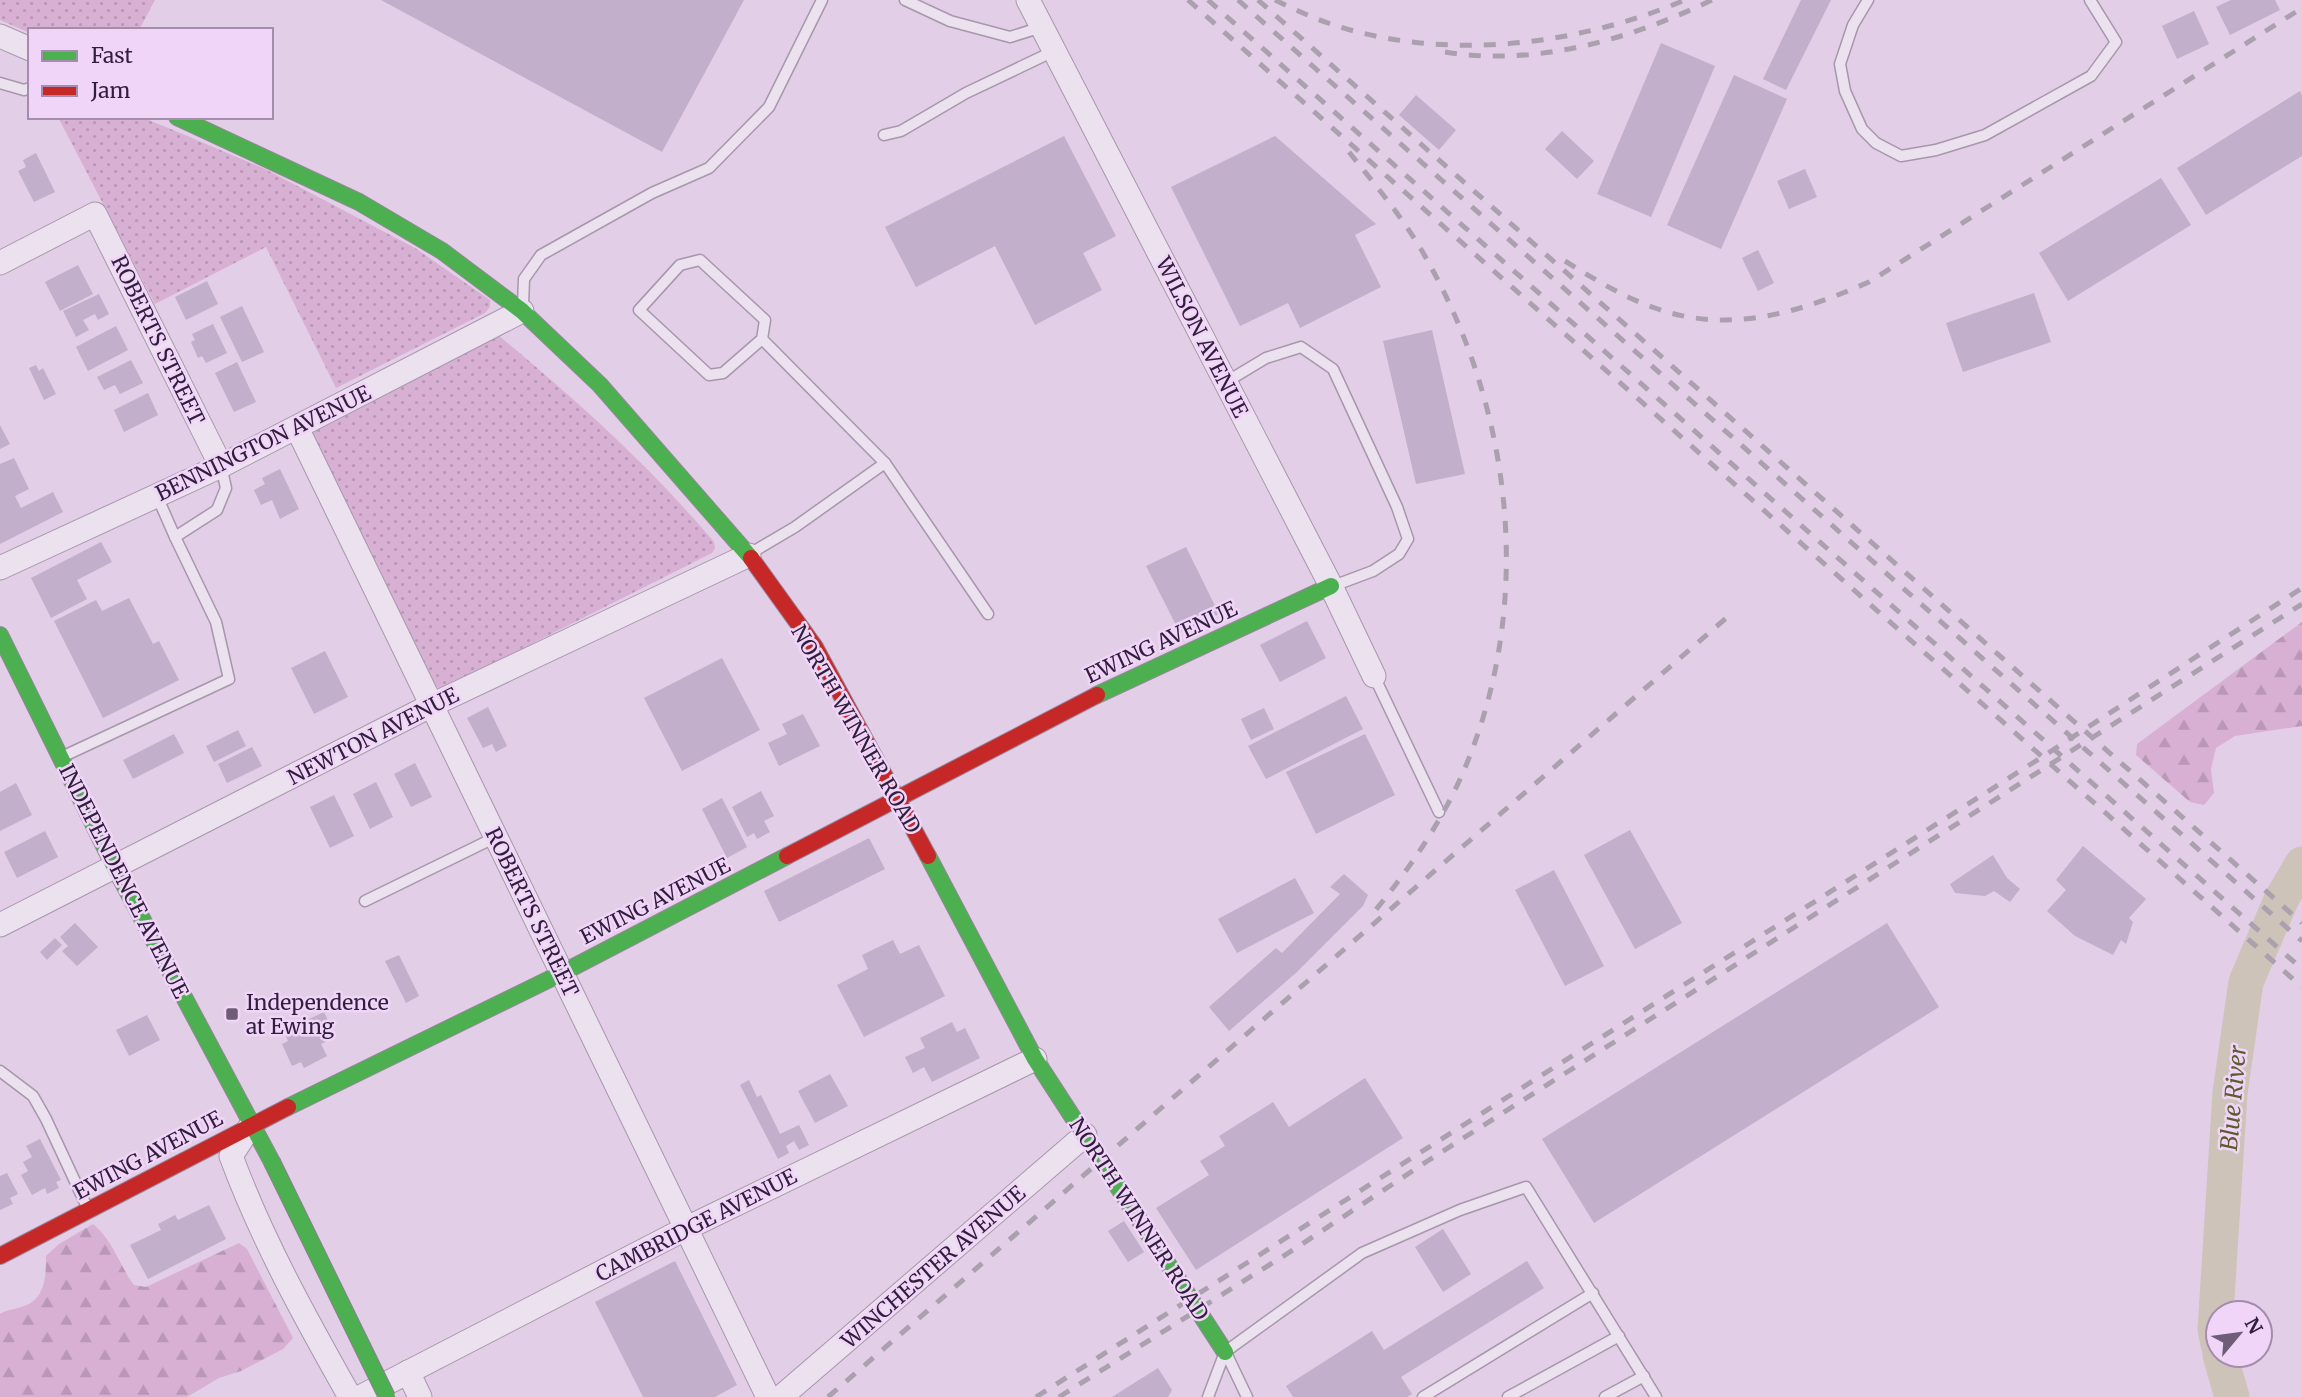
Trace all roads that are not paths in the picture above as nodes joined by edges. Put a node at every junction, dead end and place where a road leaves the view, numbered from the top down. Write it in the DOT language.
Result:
graph roads {
  1 [pos="822,0"];
  2 [pos="905,0"];
  3 [pos="1028,0"];
  4 [pos="1868,0"];
  5 [pos="2090,0"];
  6 [pos="1042,27"];
  7 [pos="0,36"];
  8 [pos="28,48"];
  9 [pos="1054,51"];
  10 [pos="0,83"];
  11 [pos="28,89"];
  12 [pos="181,119"];
  13 [pos="884,135"];
  14 [pos="2,256"];
  15 [pos="522,311"];
  16 [pos="762,339"];
  17 [pos="1226,382"];
  18 [pos="297,428"];
  19 [pos="885,463"];
  20 [pos="221,466"];
  21 [pos="157,496"];
  22 [pos="176,537"];
  23 [pos="749,555"];
  24 [pos="0,568"];
  25 [pos="1331,586"];
  26 [pos="988,614"];
  27 [pos="0,635"];
  28 [pos="1374,676"];
  29 [pos="432,705"];
  30 [pos="60,758"];
  31 [pos="898,799"];
  32 [pos="1439,812"];
  33 [pos="496,837"];
  34 [pos="114,866"];
  35 [pos="365,901"];
  36 [pos="0,925"];
  37 [pos="562,973"];
  38 [pos="1035,1059"];
  39 [pos="0,1071"];
  40 [pos="252,1125"];
  41 [pos="1085,1135"];
  42 [pos="89,1210"];
  43 [pos="685,1229"];
  44 [pos="0,1256"];
  45 [pos="1593,1293"];
  46 [pos="1619,1336"];
  47 [pos="1225,1352"];
  48 [pos="408,1372"];
  49 [pos="1644,1376"];
  50 [pos="350,1397"];
  51 [pos="360,1397"];
  52 [pos="387,1397"];
  53 [pos="420,1397"];
  54 [pos="768,1397"];
  55 [pos="782,1397"];
  56 [pos="1208,1397"];
  57 [pos="1247,1397"];
  58 [pos="1423,1397"];
  59 [pos="1508,1397"];
  60 [pos="1605,1397"];
  61 [pos="1656,1397"];
  1 -- 15 [label="lane"];
  2 -- 6 [label="lane"];
  3 -- 6 [label="street, WILSON AVENUE"];
  4 -- 5 [label="lane"];
  6 -- 9 [label="street, WILSON AVENUE"];
  7 -- 8 [label="street"];
  9 -- 13 [label="lane"];
  9 -- 17 [label="street, WILSON AVENUE"];
  10 -- 11 [label="lane"];
  12 -- 15 [label="street, NORTH WINNER ROAD"];
  14 -- 20 [label="street, ROBERTS STREET"];
  15 -- 18 [label="street, BENNINGTON AVENUE"];
  15 -- 23 [label="street, NORTH WINNER ROAD"];
  16 -- 16 [label="lane"];
  16 -- 19 [label="lane"];
  17 -- 25 [label="street, WILSON AVENUE"];
  17 -- 25 [label="lane"];
  18 -- 20 [label="street, BENNINGTON AVENUE"];
  18 -- 29 [label="street, ROBERTS STREET"];
  19 -- 23 [label="lane"];
  19 -- 26 [label="lane"];
  20 -- 21 [label="street, BENNINGTON AVENUE"];
  20 -- 22 [label="lane"];
  21 -- 22 [label="lane"];
  21 -- 24 [label="street, BENNINGTON AVENUE"];
  22 -- 30 [label="lane"];
  23 -- 29 [label="street, NEWTON AVENUE"];
  23 -- 31 [label="street, NORTH WINNER ROAD"];
  25 -- 28 [label="street, WILSON AVENUE"];
  25 -- 31 [label="street, EWING AVENUE"];
  27 -- 30 [label="street, INDEPENDENCE AVENUE"];
  28 -- 32 [label="lane"];
  29 -- 33 [label="street, ROBERTS STREET"];
  29 -- 34 [label="street, NEWTON AVENUE"];
  30 -- 34 [label="street, INDEPENDENCE AVENUE"];
  31 -- 37 [label="street, EWING AVENUE"];
  31 -- 38 [label="street, NORTH WINNER ROAD"];
  33 -- 35 [label="lane"];
  33 -- 37 [label="street, ROBERTS STREET"];
  34 -- 36 [label="street, NEWTON AVENUE"];
  34 -- 40 [label="street, INDEPENDENCE AVENUE"];
  37 -- 40 [label="street, EWING AVENUE"];
  37 -- 43 [label="street, ROBERTS STREET"];
  38 -- 41 [label="street, NORTH WINNER ROAD"];
  38 -- 43 [label="street, CAMBRIDGE AVENUE"];
  39 -- 42 [label="lane"];
  40 -- 42 [label="street, EWING AVENUE"];
  40 -- 50 [label="street"];
  40 -- 52 [label="street, INDEPENDENCE AVENUE, bridge"];
  41 -- 47 [label="street, NORTH WINNER ROAD"];
  41 -- 55 [label="street, WINCHESTER AVENUE"];
  42 -- 44 [label="street, EWING AVENUE"];
  43 -- 48 [label="street, CAMBRIDGE AVENUE"];
  43 -- 54 [label="street, ROBERTS STREET"];
  45 -- 46 [label="lane"];
  45 -- 47 [label="lane"];
  45 -- 58 [label="lane"];
  46 -- 49 [label="lane"];
  46 -- 59 [label="lane"];
  47 -- 56 [label="lane"];
  47 -- 57 [label="lane"];
  48 -- 51 [label="street, CAMBRIDGE AVENUE"];
  48 -- 53 [label="street"];
  49 -- 60 [label="lane"];
  49 -- 61 [label="lane"];
}
